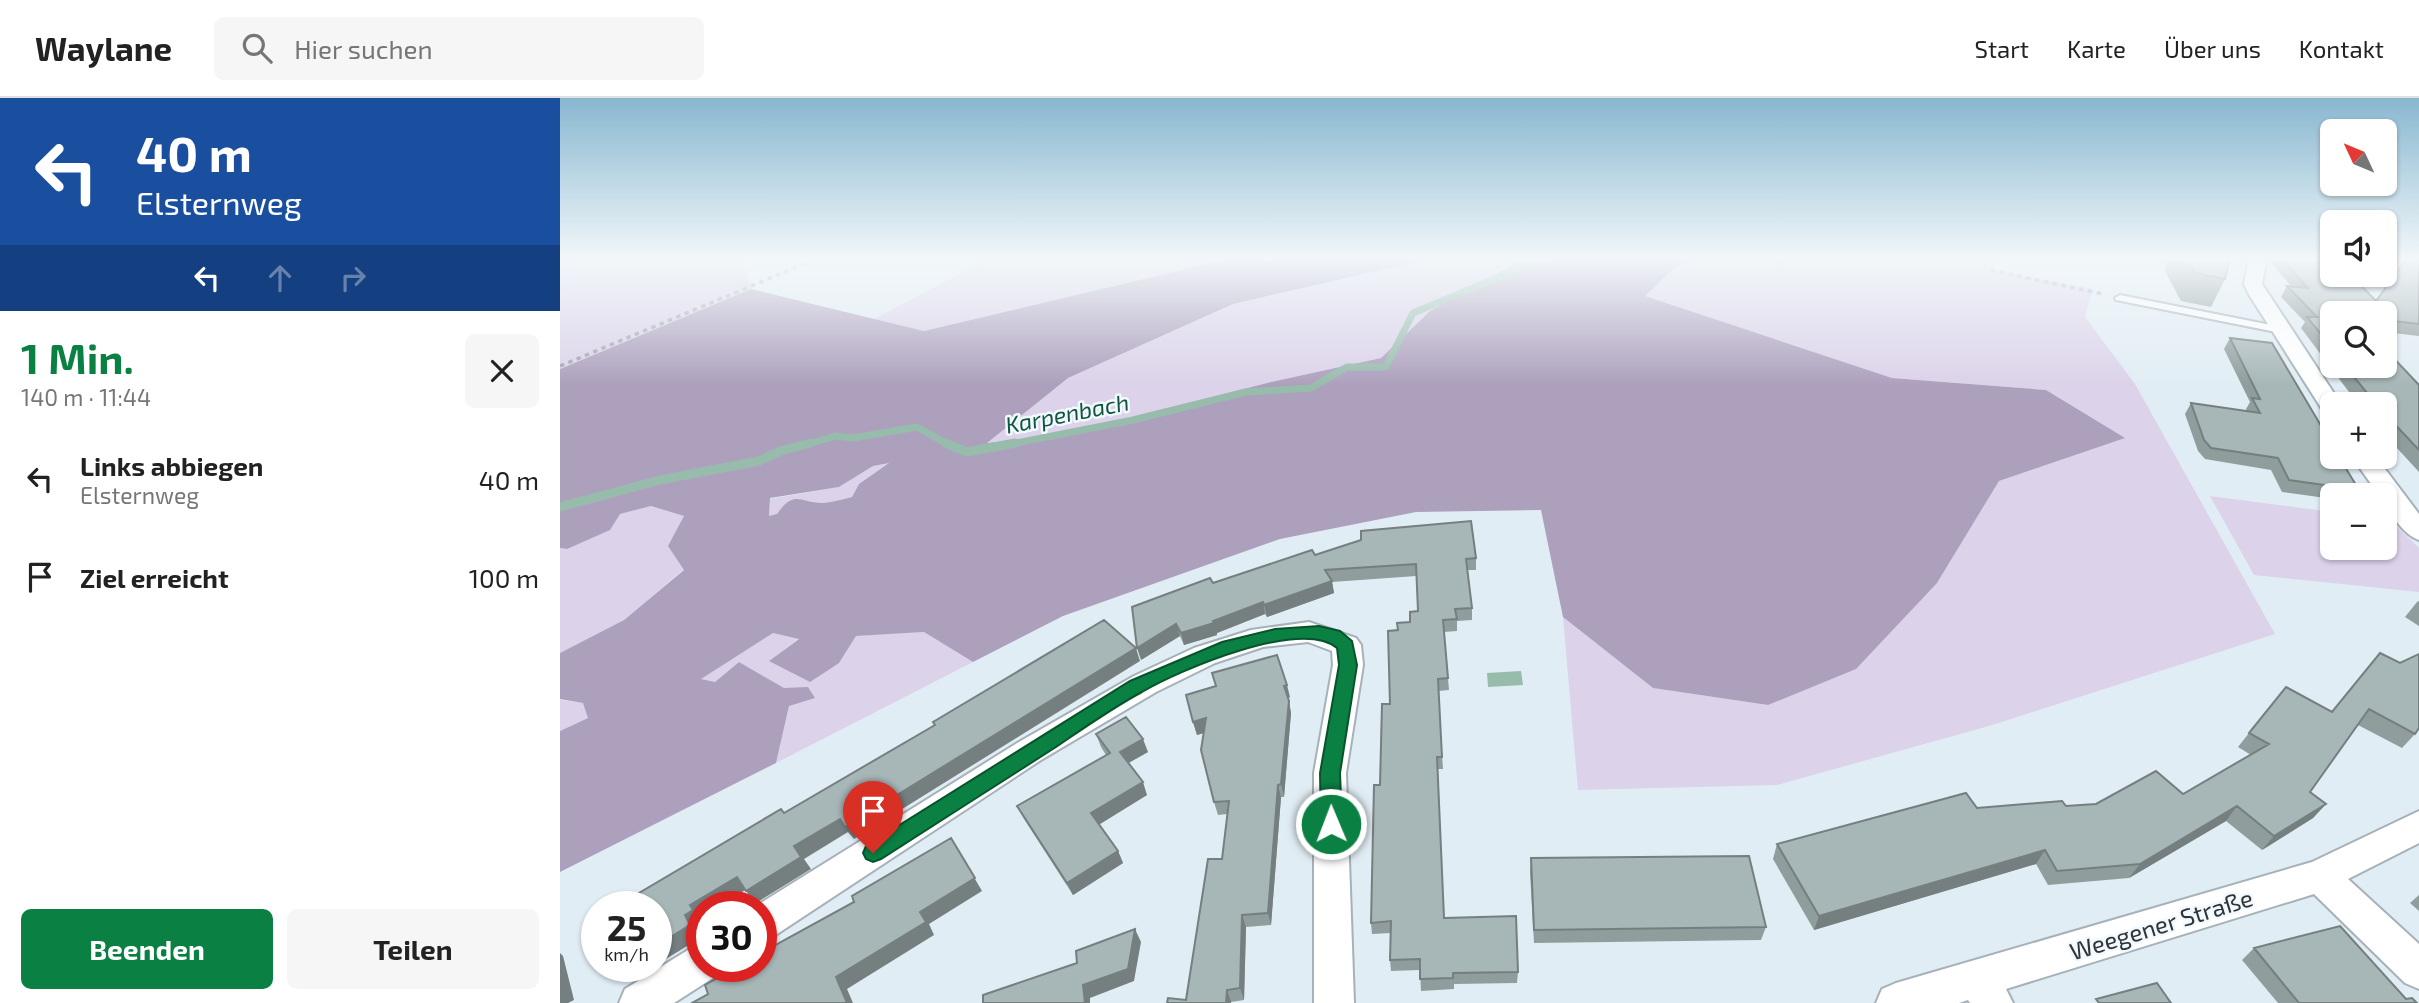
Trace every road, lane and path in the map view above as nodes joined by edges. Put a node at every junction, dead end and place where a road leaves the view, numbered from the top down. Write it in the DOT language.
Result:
graph roads {
  1 [pos="717,300"];
  2 [pos="2130,300"];
  3 [pos="2263,300"];
  4 [pos="2281,330"];
  5 [pos="560,366"];
  6 [pos="2322,392"];
  7 [pos="2373,469"];
  8 [pos="2419,532"];
  9 [pos="2419,826"];
  10 [pos="2320,876"];
  11 [pos="777,915"];
  12 [pos="2419,970"];
  13 [pos="686,973"];
  14 [pos="1985,991"];
  15 [pos="639,1003"];
  16 [pos="1335,1003"];
  17 [pos="1896,1003"];
  1 -- 5 [label="path"];
  2 -- 4 [label="lane"];
  3 -- 4 [label="street"];
  4 -- 6 [label="street"];
  7 -- 8 [label="street"];
  9 -- 10 [label="street, Weegener Straße"];
  10 -- 12 [label="street"];
  10 -- 14 [label="street, Weegener Straße"];
  11 -- 16 [label="street"];
  13 -- 15 [label="street"];
  14 -- 17 [label="street, Weegener Straße"];
}
